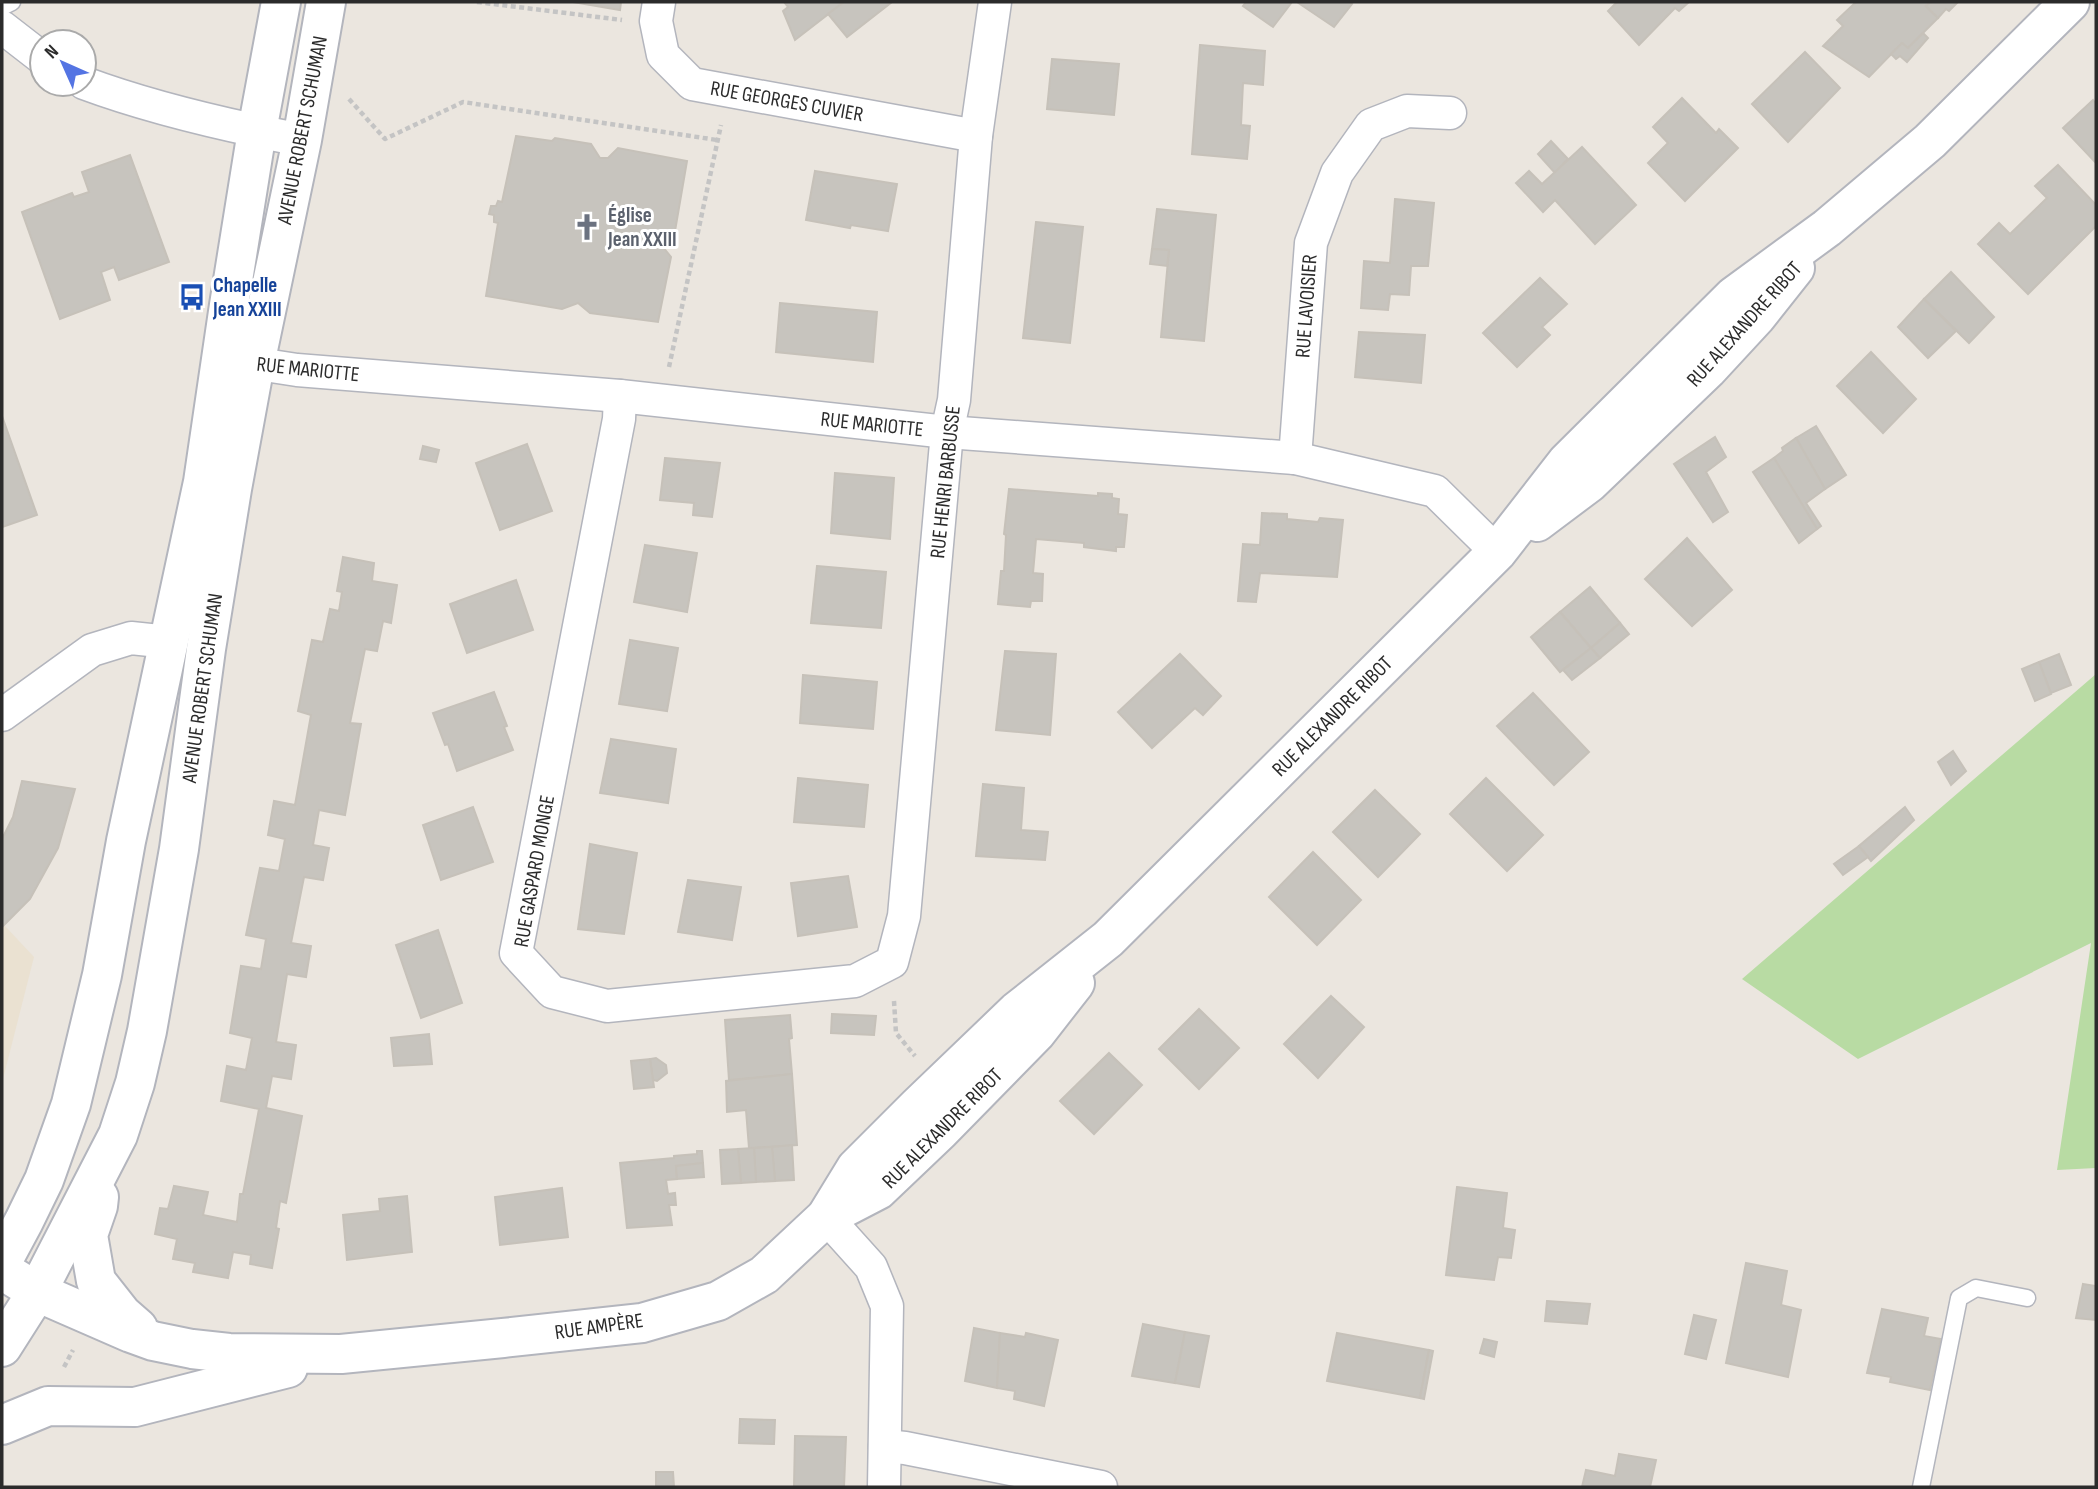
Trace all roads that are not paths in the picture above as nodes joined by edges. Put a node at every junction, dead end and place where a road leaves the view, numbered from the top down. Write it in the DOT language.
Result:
graph roads {
  1 [pos="12,2"];
  2 [pos="281,2"];
  3 [pos="326,2"];
  4 [pos="995,2"];
  5 [pos="2070,2"];
  6 [pos="2,8"];
  7 [pos="657,11"];
  8 [pos="2,27"];
  9 [pos="28,47"];
  10 [pos="98,88"];
  11 [pos="1451,113"];
  12 [pos="257,131"];
  13 [pos="976,136"];
  14 [pos="302,140"];
  15 [pos="238,361"];
  16 [pos="620,396"];
  17 [pos="947,432"];
  18 [pos="1295,458"];
  19 [pos="1497,552"];
  20 [pos="169,642"];
  21 [pos="2,715"];
  22 [pos="892,962"];
  23 [pos="102,1166"];
  24 [pos="826,1217"];
  25 [pos="2,1262"];
  26 [pos="2,1270"];
  27 [pos="37,1292"];
  28 [pos="2027,1297"];
  29 [pos="153,1341"];
  30 [pos="2,1347"];
  31 [pos="341,1354"];
  32 [pos="13,1412"];
  33 [pos="885,1447"];
  34 [pos="884,1487"];
  35 [pos="1101,1487"];
  36 [pos="1921,1487"];
  1 -- 6 [label="lane"];
  2 -- 12 [label="main road, AVENUE ROBERT SCHUMAN"];
  3 -- 14 [label="main road, AVENUE ROBERT SCHUMAN"];
  4 -- 13 [label="street, RUE HENRI BARBUSSE"];
  5 -- 19 [label="main road, RUE ALEXANDRE RIBOT"];
  7 -- 13 [label="street, RUE GEORGES CUVIER"];
  8 -- 9 [label="street"];
  10 -- 12 [label="street"];
  11 -- 18 [label="street, RUE LAVOISIER"];
  12 -- 14 [label="street"];
  12 -- 15 [label="main road, AVENUE ROBERT SCHUMAN"];
  13 -- 17 [label="street, RUE HENRI BARBUSSE"];
  14 -- 15 [label="main road, AVENUE ROBERT SCHUMAN"];
  15 -- 16 [label="street, RUE MARIOTTE"];
  15 -- 20 [label="main road, AVENUE ROBERT SCHUMAN"];
  15 -- 23 [label="main road, AVENUE ROBERT SCHUMAN"];
  16 -- 17 [label="street, RUE MARIOTTE"];
  16 -- 22 [label="street, RUE GASPARD MONGE"];
  17 -- 18 [label="street, RUE MARIOTTE"];
  17 -- 22 [label="street, RUE HENRI BARBUSSE"];
  18 -- 19 [label="street, RUE MARIOTTE"];
  19 -- 24 [label="main road, RUE ALEXANDRE RIBOT"];
  20 -- 21 [label="street"];
  20 -- 25 [label="main road, AVENUE ROBERT SCHUMAN"];
  23 -- 27 [label="main road, AVENUE ROBERT SCHUMAN"];
  23 -- 29 [label="main road, RUE AMPÈRE"];
  24 -- 31 [label="main road, RUE AMPÈRE"];
  24 -- 33 [label="street"];
  26 -- 27 [label="main road, RUE AMPÈRE"];
  27 -- 29 [label="main road, RUE AMPÈRE"];
  27 -- 30 [label="main road, AVENUE ROBERT SCHUMAN"];
  28 -- 36 [label="lane"];
  29 -- 31 [label="main road, RUE AMPÈRE"];
  31 -- 32 [label="main road, RUE AMPÈRE"];
  33 -- 34 [label="street"];
  33 -- 35 [label="street"];
}
